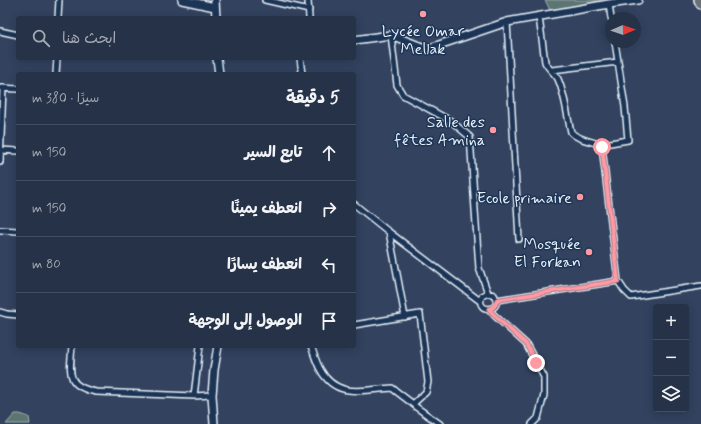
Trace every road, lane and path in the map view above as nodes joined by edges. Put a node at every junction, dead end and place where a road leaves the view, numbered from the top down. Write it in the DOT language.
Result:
graph roads {
  1 [pos="59,0"];
  2 [pos="182,0"];
  3 [pos="265,0"];
  4 [pos="308,0"];
  5 [pos="638,0"];
  6 [pos="699,0"];
  7 [pos="215,3"];
  8 [pos="609,4"];
  9 [pos="701,4"];
  10 [pos="309,10"];
  11 [pos="610,12"];
  12 [pos="58,16"];
  13 [pos="216,16"];
  14 [pos="309,16"];
  15 [pos="539,17"];
  16 [pos="507,22"];
  17 [pos="0,31"];
  18 [pos="16,35"];
  19 [pos="391,35"];
  20 [pos="356,40"];
  21 [pos="616,48"];
  22 [pos="57,60"];
  23 [pos="220,60"];
  24 [pos="300,60"];
  25 [pos="618,62"];
  26 [pos="552,70"];
  27 [pos="56,72"];
  28 [pos="219,72"];
  29 [pos="302,72"];
  30 [pos="2,88"];
  31 [pos="16,89"];
  32 [pos="602,145"];
  33 [pos="0,150"];
  34 [pos="16,151"];
  35 [pos="0,162"];
  36 [pos="356,206"];
  37 [pos="0,230"];
  38 [pos="16,231"];
  39 [pos="389,232"];
  40 [pos="520,239"];
  41 [pos="618,281"];
  42 [pos="701,286"];
  43 [pos="488,293"];
  44 [pos="497,300"];
  45 [pos="480,301"];
  46 [pos="489,309"];
  47 [pos="0,312"];
  48 [pos="16,315"];
  49 [pos="405,317"];
  50 [pos="356,325"];
  51 [pos="72,348"];
  52 [pos="200,348"];
  53 [pos="218,348"];
  54 [pos="312,348"];
  55 [pos="212,395"];
  56 [pos="194,396"];
  57 [pos="413,404"];
  58 [pos="214,424"];
  59 [pos="440,424"];
  60 [pos="532,424"];
  1 -- 12 [label="street"];
  2 -- 7 [label="street"];
  3 -- 10 [label="street"];
  4 -- 10 [label="street"];
  5 -- 8 [label="street"];
  6 -- 9 [label="highway"];
  7 -- 13 [label="street"];
  8 -- 11 [label="street"];
  8 -- 15 [label="street"];
  10 -- 14 [label="street"];
  15 -- 16 [label="street"];
  15 -- 26 [label="street"];
  16 -- 19 [label="street"];
  16 -- 40 [label="street"];
  17 -- 18 [label="street"];
  19 -- 20 [label="street"];
  19 -- 43 [label="street"];
  21 -- 25 [label="street"];
  22 -- 27 [label="street"];
  23 -- 28 [label="street"];
  24 -- 29 [label="street"];
  25 -- 26 [label="street"];
  25 -- 32 [label="street"];
  26 -- 32 [label="street"];
  30 -- 31 [label="street"];
  30 -- 33 [label="street"];
  32 -- 41 [label="street"];
  33 -- 34 [label="street"];
  33 -- 35 [label="street"];
  36 -- 39 [label="street"];
  37 -- 38 [label="street"];
  39 -- 45 [label="street"];
  39 -- 49 [label="street"];
  41 -- 42 [label="street"];
  41 -- 44 [label="street"];
  43 -- 44 [label="street"];
  43 -- 45 [label="street"];
  44 -- 46 [label="street"];
  45 -- 46 [label="street"];
  46 -- 60 [label="street"];
  47 -- 48 [label="street"];
  49 -- 50 [label="street"];
  49 -- 57 [label="street"];
  51 -- 56 [label="street"];
  52 -- 56 [label="street"];
  53 -- 55 [label="street"];
  54 -- 57 [label="street"];
  55 -- 56 [label="street"];
  55 -- 58 [label="street"];
  57 -- 59 [label="street"];
}
